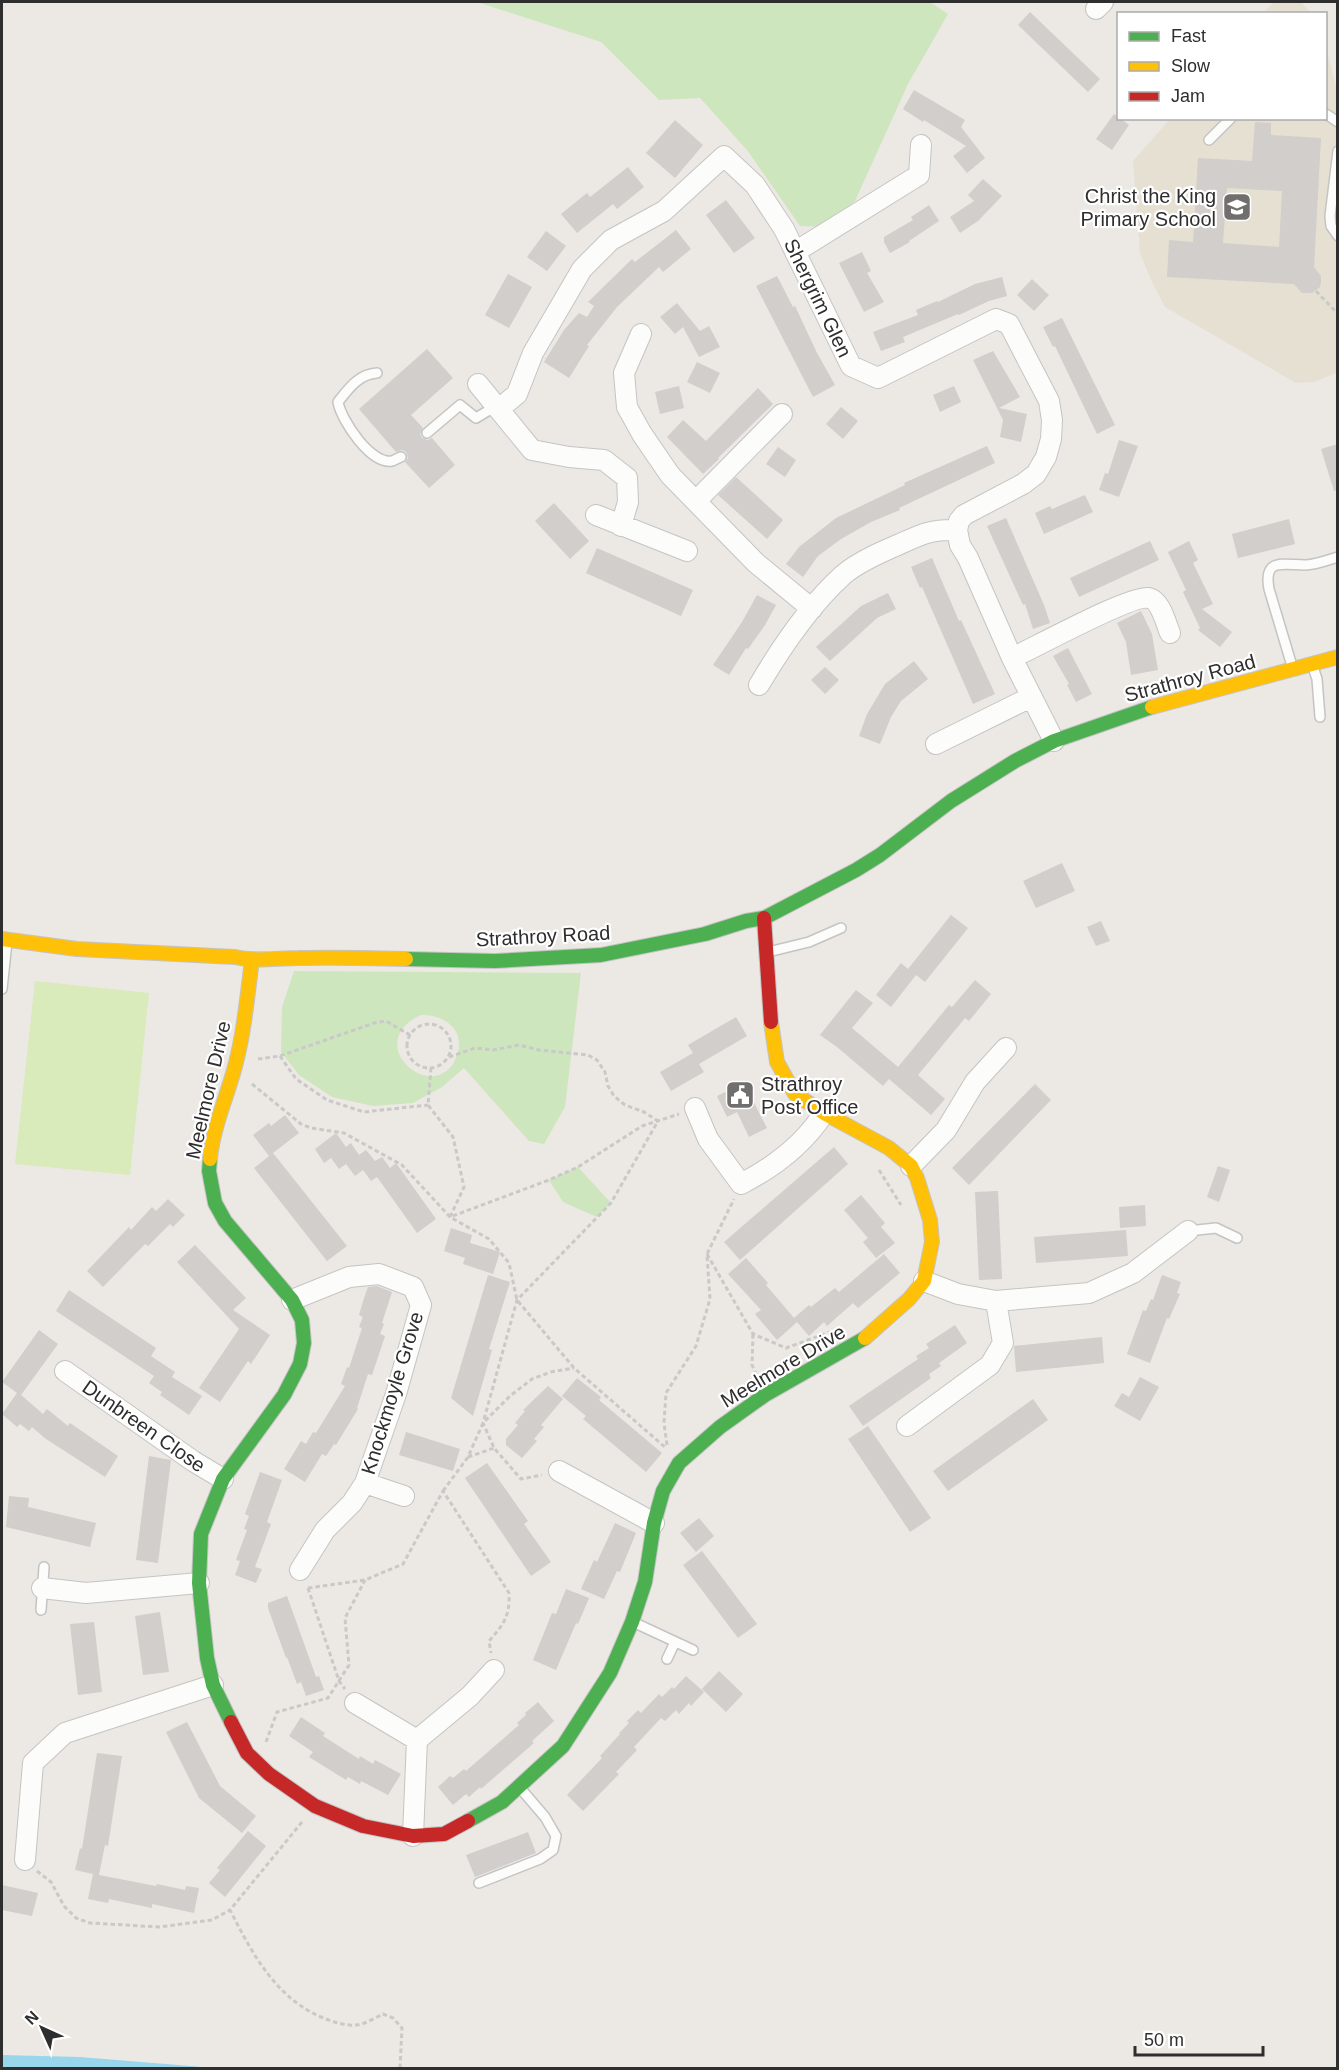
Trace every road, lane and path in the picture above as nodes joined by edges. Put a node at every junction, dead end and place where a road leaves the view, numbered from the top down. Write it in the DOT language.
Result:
graph roads {
  1 [pos="1229,120"];
  2 [pos="1209,140"];
  3 [pos="921,145"];
  4 [pos="1338,151"];
  5 [pos="1338,236"];
  6 [pos="795,252"];
  7 [pos="1316,291"];
  8 [pos="1338,314"];
  9 [pos="641,334"];
  10 [pos="377,373"];
  11 [pos="478,384"];
  12 [pos="499,409"];
  13 [pos="782,414"];
  14 [pos="427,433"];
  15 [pos="401,457"];
  16 [pos="696,501"];
  17 [pos="596,515"];
  18 [pos="621,526"];
  19 [pos="957,530"];
  20 [pos="687,551"];
  21 [pos="1338,557"];
  22 [pos="812,609"];
  23 [pos="1170,633"];
  24 [pos="1338,657"];
  25 [pos="1012,658"];
  26 [pos="1312,664"];
  27 [pos="1293,670"];
  28 [pos="759,685"];
  29 [pos="1031,697"];
  30 [pos="1320,717"];
  31 [pos="1054,741"];
  32 [pos="936,744"];
  33 [pos="764,918"];
  34 [pos="841,928"];
  35 [pos="4,940"];
  36 [pos="766,952"];
  37 [pos="252,961"];
  38 [pos="2,989"];
  39 [pos="410,1035"];
  40 [pos="1006,1048"];
  41 [pos="280,1056"];
  42 [pos="448,1057"];
  43 [pos="234,1067"];
  44 [pos="431,1068"];
  45 [pos="428,1105"];
  46 [pos="695,1108"];
  47 [pos="824,1113"];
  48 [pos="658,1121"];
  49 [pos="889,1148"];
  50 [pos="911,1166"];
  51 [pos="741,1184"];
  52 [pos="902,1206"];
  53 [pos="450,1217"];
  54 [pos="1188,1231"];
  55 [pos="1237,1238"];
  56 [pos="707,1254"];
  57 [pos="924,1281"];
  58 [pos="292,1300"];
  59 [pos="517,1300"];
  60 [pos="996,1301"];
  61 [pos="839,1329"];
  62 [pos="753,1334"];
  63 [pos="574,1368"];
  64 [pos="65,1371"];
  65 [pos="765,1395"];
  66 [pos="483,1423"];
  67 [pos="907,1426"];
  68 [pos="494,1448"];
  69 [pos="468,1457"];
  70 [pos="558,1472"];
  71 [pos="223,1479"];
  72 [pos="365,1483"];
  73 [pos="443,1491"];
  74 [pos="404,1496"];
  75 [pos="654,1523"];
  76 [pos="44,1568"];
  77 [pos="304,1579"];
  78 [pos="365,1580"];
  79 [pos="199,1583"];
  80 [pos="42,1588"];
  81 [pos="41,1610"];
  82 [pos="632,1622"];
  83 [pos="675,1642"];
  84 [pos="693,1650"];
  85 [pos="667,1659"];
  86 [pos="494,1670"];
  87 [pos="339,1681"];
  88 [pos="213,1685"];
  89 [pos="355,1702"];
  90 [pos="417,1740"];
  91 [pos="269,1774"];
  92 [pos="519,1787"];
  93 [pos="315,1806"];
  94 [pos="414,1836"];
  95 [pos="25,1860"];
  96 [pos="479,1883"];
  97 [pos="230,1911"];
  98 [pos="400,2068"];
  1 -- 2 [label="lane"];
  3 -- 6 [label="street"];
  4 -- 5 [label="lane"];
  6 -- 12 [label="street, Shergrim Glen"];
  6 -- 19 [label="street, Shergrim Glen"];
  7 -- 8 [label="path"];
  9 -- 16 [label="street"];
  10 -- 15 [label="lane"];
  11 -- 12 [label="street"];
  12 -- 14 [label="lane"];
  12 -- 18 [label="street"];
  13 -- 16 [label="street"];
  16 -- 22 [label="street"];
  17 -- 18 [label="street"];
  18 -- 20 [label="street"];
  19 -- 22 [label="street"];
  19 -- 25 [label="street"];
  21 -- 27 [label="lane"];
  22 -- 28 [label="street"];
  23 -- 25 [label="street"];
  24 -- 26 [label="street, Strathroy Road"];
  25 -- 29 [label="street"];
  26 -- 27 [label="street, Strathroy Road"];
  26 -- 30 [label="lane"];
  27 -- 31 [label="street, Strathroy Road"];
  29 -- 31 [label="street"];
  29 -- 32 [label="street"];
  31 -- 33 [label="street, Strathroy Road"];
  33 -- 36 [label="street"];
  33 -- 37 [label="street, Strathroy Road"];
  34 -- 36 [label="lane"];
  35 -- 37 [label="street, Strathroy Road"];
  35 -- 38 [label="lane"];
  36 -- 47 [label="street"];
  37 -- 43 [label="street, Meelmore Drive"];
  39 -- 41 [label="path"];
  39 -- 42 [label="path"];
  39 -- 44 [label="path"];
  40 -- 50 [label="street"];
  41 -- 43 [label="path"];
  41 -- 45 [label="path"];
  42 -- 44 [label="path"];
  42 -- 48 [label="path"];
  43 -- 53 [label="path"];
  43 -- 58 [label="street, Meelmore Drive"];
  44 -- 45 [label="path"];
  45 -- 53 [label="path"];
  46 -- 48 [label="path"];
  46 -- 51 [label="street"];
  47 -- 49 [label="street"];
  47 -- 51 [label="street"];
  48 -- 53 [label="path"];
  48 -- 59 [label="path"];
  49 -- 50 [label="street"];
  49 -- 52 [label="path"];
  50 -- 57 [label="street"];
  51 -- 56 [label="path"];
  53 -- 59 [label="path"];
  54 -- 55 [label="lane"];
  54 -- 60 [label="street"];
  56 -- 62 [label="path"];
  56 -- 63 [label="path"];
  57 -- 60 [label="street"];
  57 -- 65 [label="street, Meelmore Drive"];
  58 -- 71 [label="street, Meelmore Drive"];
  58 -- 72 [label="street, Knockmoyle Grove"];
  59 -- 63 [label="path"];
  59 -- 66 [label="path"];
  60 -- 67 [label="street"];
  61 -- 62 [label="path"];
  62 -- 65 [label="path"];
  63 -- 66 [label="path"];
  64 -- 71 [label="street, Dunbreen Close"];
  65 -- 75 [label="street, Meelmore Drive"];
  66 -- 68 [label="path"];
  66 -- 69 [label="path"];
  68 -- 69 [label="path"];
  68 -- 70 [label="path"];
  69 -- 73 [label="path"];
  70 -- 75 [label="street"];
  71 -- 79 [label="street, Meelmore Drive"];
  72 -- 74 [label="street, Knockmoyle Grove"];
  72 -- 77 [label="street, Knockmoyle Grove"];
  73 -- 78 [label="path"];
  73 -- 86 [label="path"];
  75 -- 82 [label="street, Meelmore Drive"];
  76 -- 80 [label="lane"];
  77 -- 78 [label="path"];
  77 -- 87 [label="path"];
  78 -- 87 [label="path"];
  79 -- 80 [label="street"];
  79 -- 88 [label="street, Meelmore Drive"];
  80 -- 81 [label="lane"];
  82 -- 83 [label="lane"];
  82 -- 92 [label="street, Meelmore Drive"];
  83 -- 84 [label="lane"];
  83 -- 85 [label="lane"];
  86 -- 90 [label="street"];
  87 -- 89 [label="path"];
  87 -- 91 [label="path"];
  88 -- 91 [label="street, Meelmore Drive"];
  88 -- 95 [label="street"];
  89 -- 90 [label="street"];
  90 -- 94 [label="street"];
  91 -- 93 [label="street, Meelmore Drive"];
  92 -- 94 [label="street, Meelmore Drive"];
  92 -- 96 [label="lane"];
  93 -- 94 [label="street, Meelmore Drive"];
  93 -- 97 [label="path"];
  95 -- 97 [label="path"];
  97 -- 98 [label="path"];
}
